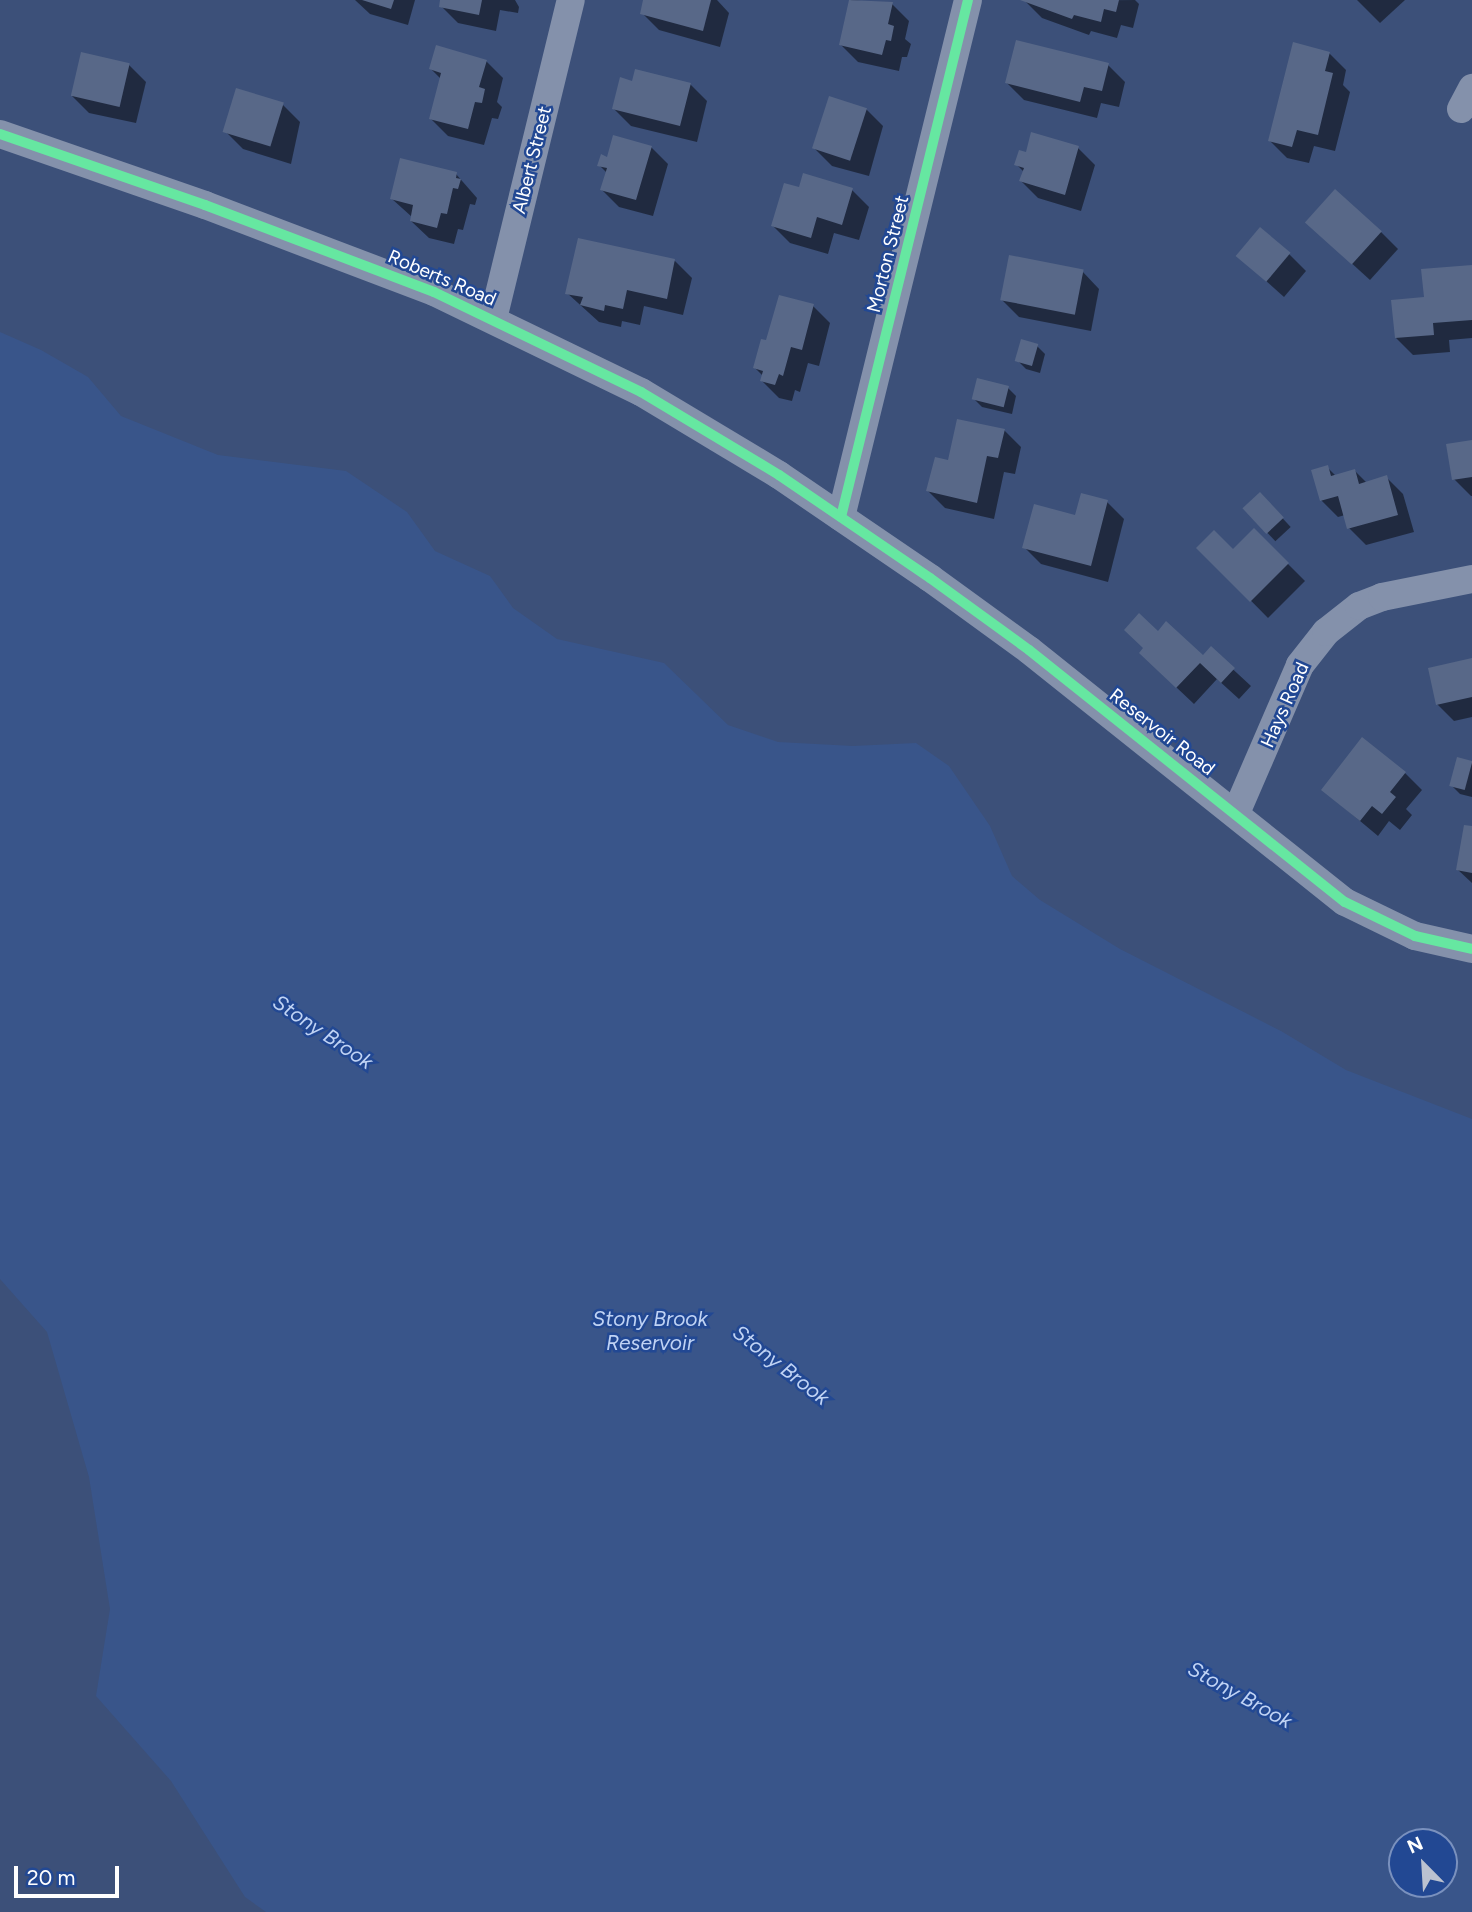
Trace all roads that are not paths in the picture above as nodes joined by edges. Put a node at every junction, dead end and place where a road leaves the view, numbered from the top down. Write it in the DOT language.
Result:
graph roads {
  1 [pos="571,0"];
  2 [pos="968,0"];
  3 [pos="0,134"];
  4 [pos="493,319"];
  5 [pos="841,517"];
  6 [pos="1472,579"];
  7 [pos="1236,813"];
  8 [pos="1472,950"];
  1 -- 4 [label="street, Albert Street"];
  2 -- 5 [label="street, Morton Street"];
  3 -- 4 [label="street, Roberts Road"];
  4 -- 5 [label="street, Roberts Road"];
  5 -- 7 [label="street, Reservoir Road"];
  6 -- 7 [label="street, Hays Road"];
  7 -- 8 [label="street, Reservoir Road"];
}
